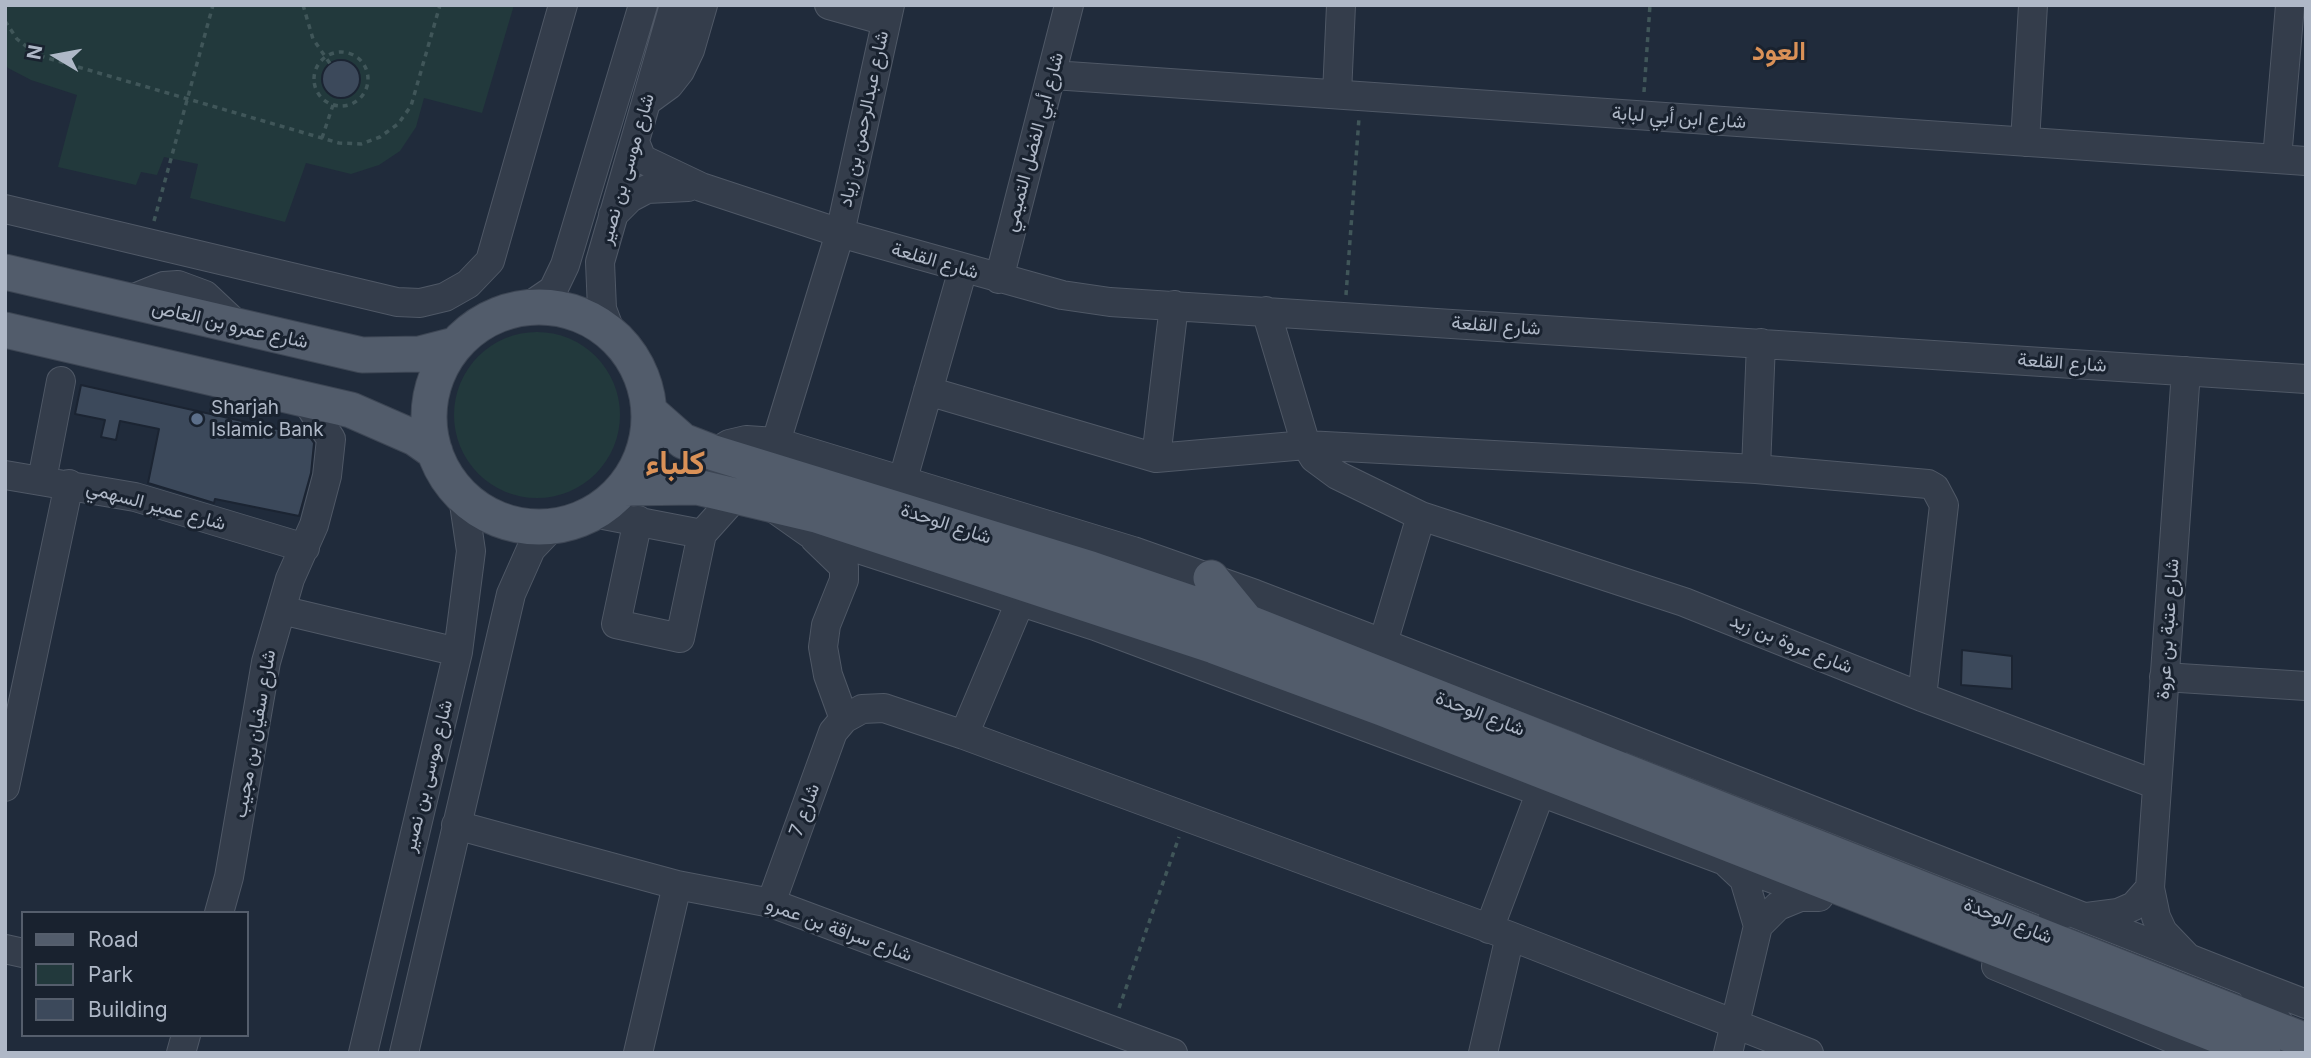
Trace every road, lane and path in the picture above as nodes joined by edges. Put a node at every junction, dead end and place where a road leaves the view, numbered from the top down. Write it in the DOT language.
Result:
graph roads {
  1 [pos="213,5"];
  2 [pos="245,5"];
  3 [pos="254,5"];
  4 [pos="303,5"];
  5 [pos="440,5"];
  6 [pos="563,5"];
  7 [pos="643,5"];
  8 [pos="829,5"];
  9 [pos="1069,5"];
  10 [pos="1341,5"];
  11 [pos="1650,5"];
  12 [pos="2033,5"];
  13 [pos="2291,5"];
  14 [pos="697,7"];
  15 [pos="888,13"];
  16 [pos="5,21"];
  17 [pos="326,57"];
  18 [pos="331,65"];
  19 [pos="1052,75"];
  20 [pos="1349,95"];
  21 [pos="351,96"];
  22 [pos="186,98"];
  23 [pos="355,102"];
  24 [pos="333,105"];
  25 [pos="1642,115"];
  26 [pos="322,138"];
  27 [pos="635,142"];
  28 [pos="2025,142"];
  29 [pos="2277,159"];
  30 [pos="2306,161"];
  31 [pos="701,187"];
  32 [pos="5,209"];
  33 [pos="614,215"];
  34 [pos="839,233"];
  35 [pos="148,243"];
  36 [pos="963,270"];
  37 [pos="5,272"];
  38 [pos="999,279"];
  39 [pos="1174,305"];
  40 [pos="528,307"];
  41 [pos="1266,311"];
  42 [pos="1345,315"];
  43 [pos="5,330"];
  44 [pos="611,333"];
  45 [pos="1761,343"];
  46 [pos="455,345"];
  47 [pos="2186,371"];
  48 [pos="2306,379"];
  49 [pos="61,381"];
  50 [pos="928,391"];
  51 [pos="307,402"];
  52 [pos="649,411"];
  53 [pos="776,442"];
  54 [pos="1306,445"];
  55 [pos="435,452"];
  56 [pos="714,453"];
  57 [pos="1156,458"];
  58 [pos="1756,469"];
  59 [pos="5,475"];
  60 [pos="902,479"];
  61 [pos="55,482"];
  62 [pos="623,488"];
  63 [pos="463,497"];
  64 [pos="751,498"];
  65 [pos="593,513"];
  66 [pos="1421,516"];
  67 [pos="638,520"];
  68 [pos="552,527"];
  69 [pos="809,533"];
  70 [pos="702,534"];
  71 [pos="305,548"];
  72 [pos="1211,578"];
  73 [pos="1020,601"];
  74 [pos="281,610"];
  75 [pos="1247,622"];
  76 [pos="1383,643"];
  77 [pos="458,652"];
  78 [pos="1253,661"];
  79 [pos="2164,677"];
  80 [pos="2306,686"];
  81 [pos="1922,697"];
  82 [pos="1292,701"];
  83 [pos="844,719"];
  84 [pos="1590,723"];
  85 [pos="964,735"];
  86 [pos="1619,768"];
  87 [pos="2157,785"];
  88 [pos="5,787"];
  89 [pos="1541,792"];
  90 [pos="1186,817"];
  91 [pos="456,825"];
  92 [pos="1728,864"];
  93 [pos="677,885"];
  94 [pos="2150,888"];
  95 [pos="1822,897"];
  96 [pos="771,903"];
  97 [pos="219,911"];
  98 [pos="2079,914"];
  99 [pos="2020,925"];
  100 [pos="1758,926"];
  101 [pos="1499,933"];
  102 [pos="1969,946"];
  103 [pos="2187,957"];
  104 [pos="2249,982"];
  105 [pos="2306,1004"];
  106 [pos="1735,1024"];
  107 [pos="1111,1030"];
  108 [pos="2148,1042"];
  109 [pos="2285,1042"];
  110 [pos="363,1053"];
  111 [pos="404,1053"];
  112 [pos="638,1053"];
  113 [pos="1173,1053"];
  114 [pos="1483,1053"];
  115 [pos="1728,1053"];
  116 [pos="1809,1053"];
  117 [pos="2207,1053"];
  1 -- 22 [label="path"];
  2 -- 3 [label="path"];
  4 -- 17 [label="path"];
  5 -- 26 [label="path"];
  6 -- 35 [label="street"];
  7 -- 40 [label="street, شارع موسى بن نصير"];
  8 -- 15 [label="street"];
  9 -- 19 [label="street, شارع أبي الفضل التميمي"];
  10 -- 20 [label="street"];
  11 -- 25 [label="path"];
  12 -- 28 [label="street"];
  13 -- 29 [label="street"];
  14 -- 27 [label="street, شارع موسى بن نصير"];
  15 -- 34 [label="street, شارع عبدالرحمن بن زياد"];
  16 -- 22 [label="path"];
  17 -- 18 [label="path"];
  17 -- 23 [label="path"];
  17 -- 24 [label="path"];
  19 -- 20 [label="street, شارع ابن أبي لبابة"];
  19 -- 38 [label="street, شارع أبي الفضل التميمي"];
  20 -- 25 [label="street, شارع ابن أبي لبابة"];
  20 -- 42 [label="path"];
  21 -- 23 [label="path"];
  22 -- 26 [label="path"];
  22 -- 35 [label="path"];
  23 -- 24 [label="path"];
  24 -- 26 [label="path"];
  25 -- 28 [label="street, شارع ابن أبي لبابة"];
  27 -- 31 [label="street, شارع القلعة"];
  27 -- 33 [label="street, شارع موسى بن نصير"];
  28 -- 29 [label="street, شارع ابن أبي لبابة"];
  29 -- 30 [label="street, شارع ابن أبي لبابة"];
  31 -- 33 [label="street, شارع القلعة"];
  31 -- 34 [label="street, شارع القلعة"];
  32 -- 35 [label="street"];
  33 -- 44 [label="street, شارع موسى بن نصير"];
  34 -- 36 [label="street, شارع القلعة"];
  34 -- 53 [label="street, شارع عبدالرحمن بن زياد"];
  36 -- 38 [label="street, شارع القلعة"];
  36 -- 50 [label="street"];
  37 -- 46 [label="main road, شارع عمرو بن العاص"];
  38 -- 39 [label="street, شارع القلعة"];
  39 -- 41 [label="street, شارع القلعة"];
  39 -- 57 [label="street"];
  40 -- 44 [label="main road"];
  40 -- 46 [label="main road"];
  41 -- 42 [label="street, شارع القلعة"];
  41 -- 54 [label="street"];
  42 -- 45 [label="street, شارع القلعة"];
  43 -- 51 [label="main road"];
  44 -- 52 [label="main road"];
  45 -- 47 [label="street, شارع القلعة"];
  45 -- 58 [label="street"];
  46 -- 55 [label="main road"];
  47 -- 48 [label="street, شارع القلعة"];
  47 -- 79 [label="street, شارع عتبة بن عروة"];
  49 -- 61 [label="street"];
  50 -- 57 [label="street"];
  50 -- 60 [label="street"];
  51 -- 55 [label="main road"];
  51 -- 71 [label="street, شارع سفيان بن مجيب"];
  52 -- 56 [label="main road, شارع الوحدة"];
  52 -- 62 [label="main road"];
  53 -- 56 [label="street"];
  53 -- 60 [label="street"];
  54 -- 57 [label="street"];
  54 -- 58 [label="street"];
  54 -- 66 [label="street, شارع عروة بن زيد"];
  55 -- 63 [label="main road"];
  56 -- 75 [label="main road, شارع الوحدة"];
  58 -- 81 [label="street"];
  59 -- 61 [label="street, شارع عمير السهمي"];
  60 -- 72 [label="street"];
  61 -- 71 [label="street, شارع عمير السهمي"];
  61 -- 88 [label="street"];
  62 -- 64 [label="main road, شارع الوحدة"];
  62 -- 65 [label="main road"];
  63 -- 68 [label="main road"];
  63 -- 77 [label="street, شارع موسى بن نصير"];
  64 -- 69 [label="street"];
  64 -- 70 [label="street"];
  64 -- 78 [label="main road, شارع الوحدة"];
  65 -- 67 [label="street"];
  65 -- 68 [label="main road"];
  66 -- 76 [label="street"];
  66 -- 81 [label="street, شارع عروة بن زيد"];
  67 -- 70 [label="street"];
  67 -- 70 [label="street"];
  68 -- 91 [label="street, شارع موسى بن نصير"];
  69 -- 73 [label="street"];
  69 -- 83 [label="street"];
  71 -- 74 [label="street, شارع سفيان بن مجيب"];
  72 -- 75 [label="main road"];
  72 -- 76 [label="street"];
  73 -- 82 [label="street"];
  73 -- 85 [label="street"];
  74 -- 77 [label="street"];
  74 -- 97 [label="street, شارع سفيان بن مجيب"];
  75 -- 86 [label="main road, شارع الوحدة"];
  76 -- 84 [label="street"];
  77 -- 110 [label="street, شارع موسى بن نصير"];
  78 -- 82 [label="main road"];
  78 -- 102 [label="main road, شارع الوحدة"];
  79 -- 80 [label="street"];
  79 -- 87 [label="street, شارع عتبة بن عروة"];
  81 -- 87 [label="street, شارع عروة بن زيد"];
  82 -- 89 [label="street"];
  83 -- 85 [label="street"];
  83 -- 96 [label="street, شارع 7"];
  84 -- 86 [label="street"];
  84 -- 98 [label="street"];
  85 -- 90 [label="street"];
  86 -- 99 [label="main road, شارع الوحدة"];
  87 -- 94 [label="street, شارع عتبة بن عروة"];
  89 -- 92 [label="street"];
  89 -- 101 [label="street"];
  90 -- 101 [label="street"];
  90 -- 107 [label="path"];
  91 -- 93 [label="street, شارع سراقة بن عمرو"];
  91 -- 111 [label="street, شارع موسى بن نصير"];
  92 -- 95 [label="street"];
  92 -- 100 [label="street"];
  93 -- 96 [label="street, شارع سراقة بن عمرو"];
  93 -- 112 [label="street"];
  94 -- 98 [label="street"];
  94 -- 103 [label="street, شارع عتبة بن عروة"];
  95 -- 100 [label="street"];
  95 -- 102 [label="street"];
  96 -- 107 [label="street, شارع سراقة بن عمرو"];
  98 -- 99 [label="street"];
  98 -- 103 [label="street"];
  99 -- 109 [label="main road, شارع الوحدة"];
  100 -- 106 [label="street"];
  101 -- 106 [label="street"];
  101 -- 114 [label="street"];
  102 -- 108 [label="street"];
  102 -- 109 [label="main road, شارع الوحدة"];
  103 -- 104 [label="street"];
  104 -- 105 [label="street"];
  104 -- 109 [label="street"];
  106 -- 115 [label="street"];
  106 -- 116 [label="street"];
  107 -- 113 [label="street, شارع سراقة بن عمرو"];
  108 -- 117 [label="street"];
}
